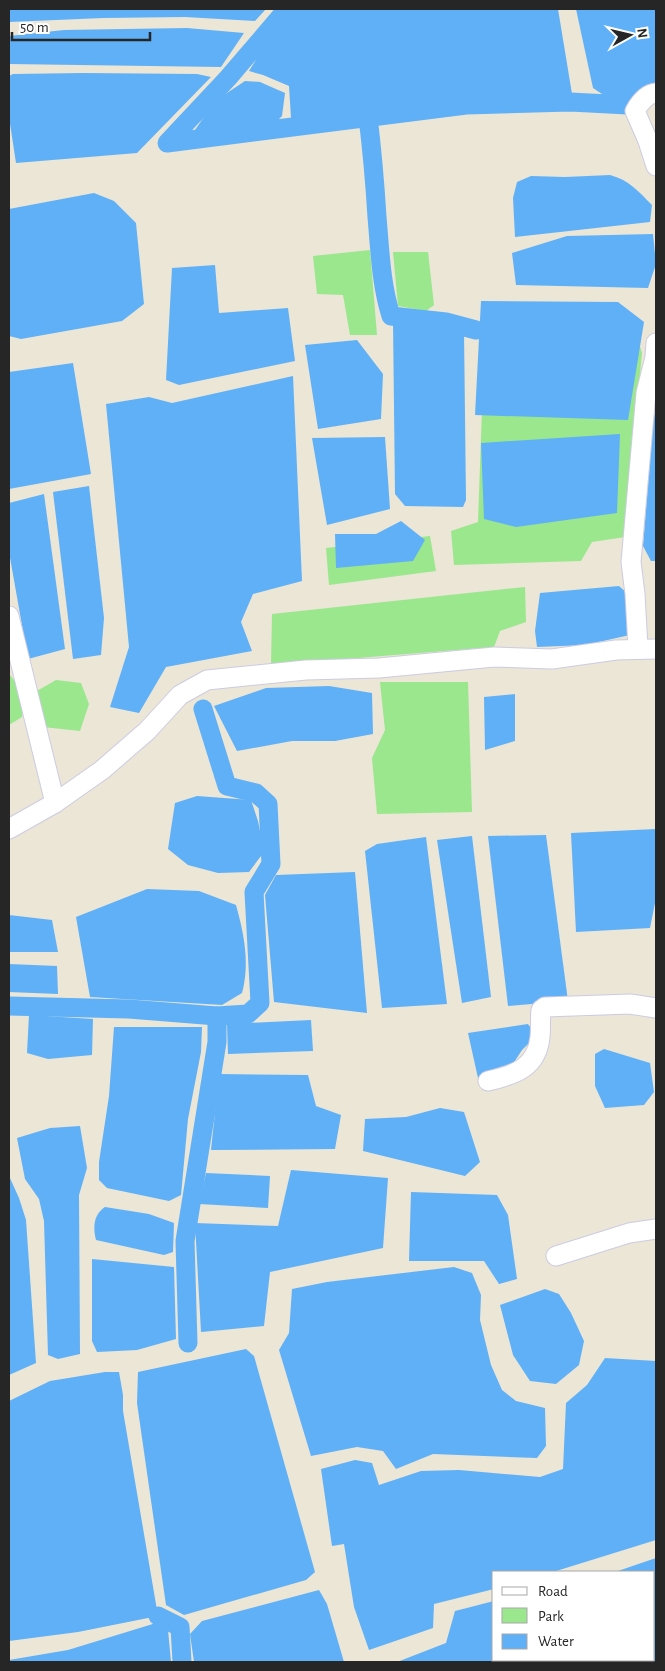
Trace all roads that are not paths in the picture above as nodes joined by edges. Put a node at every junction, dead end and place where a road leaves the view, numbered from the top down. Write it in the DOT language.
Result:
graph roads {
  1 [pos="656,93"];
  2 [pos="656,166"];
  3 [pos="656,343"];
  4 [pos="9,616"];
  5 [pos="647,649"];
  6 [pos="55,803"];
  7 [pos="9,829"];
  8 [pos="656,1008"];
  9 [pos="488,1081"];
  10 [pos="656,1229"];
  11 [pos="556,1256"];
  1 -- 2 [label="street"];
  3 -- 5 [label="street"];
  4 -- 6 [label="street"];
  5 -- 6 [label="street"];
  6 -- 7 [label="street"];
  8 -- 9 [label="street"];
  10 -- 11 [label="street"];
}
